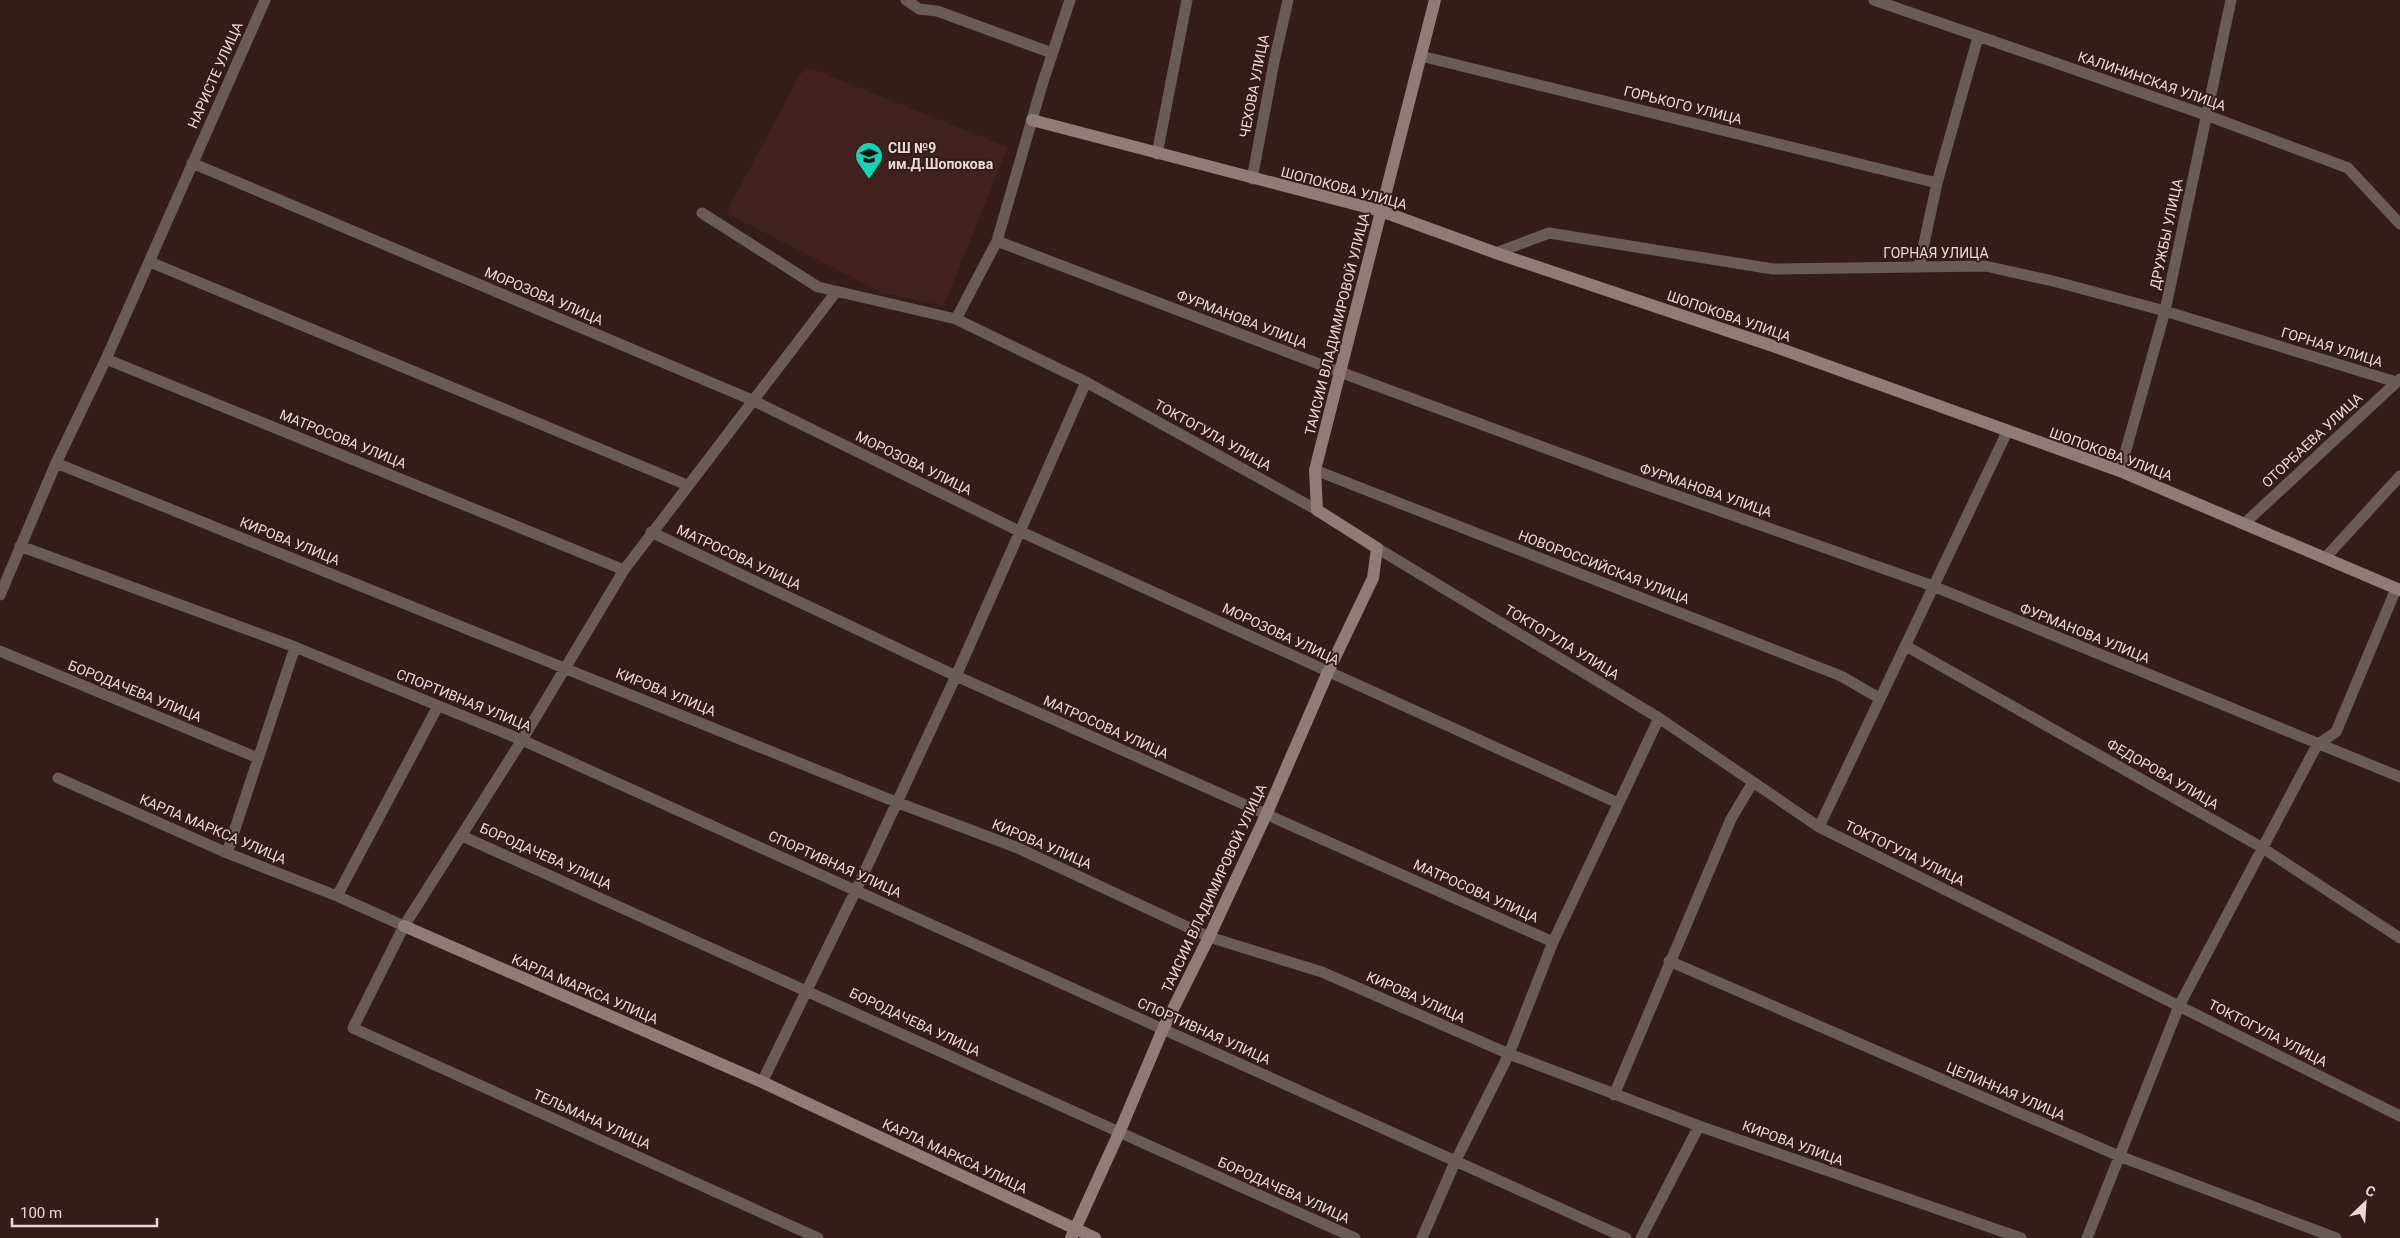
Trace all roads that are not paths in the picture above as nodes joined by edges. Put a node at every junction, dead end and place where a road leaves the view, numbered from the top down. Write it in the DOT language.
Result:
graph roads {
  1 [pos="265,0"];
  2 [pos="906,0"];
  3 [pos="1070,0"];
  4 [pos="1187,0"];
  5 [pos="1288,0"];
  6 [pos="1435,0"];
  7 [pos="1874,0"];
  8 [pos="2231,0"];
  9 [pos="1978,37"];
  10 [pos="1052,54"];
  11 [pos="1421,56"];
  12 [pos="2206,115"];
  13 [pos="1032,120"];
  14 [pos="1157,154"];
  15 [pos="192,163"];
  16 [pos="1252,179"];
  17 [pos="1938,183"];
  18 [pos="1381,211"];
  19 [pos="702,213"];
  20 [pos="2400,224"];
  21 [pos="997,241"];
  22 [pos="1496,253"];
  23 [pos="150,262"];
  24 [pos="1920,267"];
  25 [pos="836,292"];
  26 [pos="2165,312"];
  27 [pos="956,319"];
  28 [pos="106,359"];
  29 [pos="1340,372"];
  30 [pos="2398,380"];
  31 [pos="1086,382"];
  32 [pos="752,400"];
  33 [pos="2007,432"];
  34 [pos="56,463"];
  35 [pos="1315,470"];
  36 [pos="2120,471"];
  37 [pos="2400,476"];
  38 [pos="687,484"];
  39 [pos="1318,510"];
  40 [pos="2245,523"];
  41 [pos="1018,531"];
  42 [pos="652,532"];
  43 [pos="20,546"];
  44 [pos="1377,548"];
  45 [pos="2325,558"];
  46 [pos="624,570"];
  47 [pos="1933,586"];
  48 [pos="2398,590"];
  49 [pos="0,595"];
  50 [pos="1906,646"];
  51 [pos="295,647"];
  52 [pos="0,651"];
  53 [pos="567,668"];
  54 [pos="1328,672"];
  55 [pos="956,676"];
  56 [pos="1879,698"];
  57 [pos="438,706"];
  58 [pos="1659,718"];
  59 [pos="522,740"];
  60 [pos="2317,745"];
  61 [pos="258,758"];
  62 [pos="2400,777"];
  63 [pos="58,778"];
  64 [pos="1753,782"];
  65 [pos="896,802"];
  66 [pos="1618,803"];
  67 [pos="1266,815"];
  68 [pos="1819,827"];
  69 [pos="462,836"];
  70 [pos="2261,847"];
  71 [pos="227,854"];
  72 [pos="856,890"];
  73 [pos="337,896"];
  74 [pos="404,926"];
  75 [pos="1209,937"];
  76 [pos="2400,938"];
  77 [pos="1553,942"];
  78 [pos="1669,961"];
  79 [pos="808,989"];
  80 [pos="2179,1006"];
  81 [pos="1163,1029"];
  82 [pos="1509,1054"];
  83 [pos="762,1082"];
  84 [pos="1614,1095"];
  85 [pos="2400,1116"];
  86 [pos="1699,1126"];
  87 [pos="1120,1133"];
  88 [pos="2119,1156"];
  89 [pos="1455,1162"];
  90 [pos="1073,1234"];
  91 [pos="818,1238"];
  92 [pos="1095,1238"];
  93 [pos="1355,1238"];
  94 [pos="1422,1238"];
  95 [pos="1626,1238"];
  96 [pos="1641,1238"];
  97 [pos="2021,1238"];
  98 [pos="2087,1238"];
  99 [pos="2336,1238"];
  1 -- 15 [label="street, НАРИСТЕ УЛИЦА"];
  2 -- 10 [label="street"];
  3 -- 10 [label="street"];
  4 -- 14 [label="street"];
  5 -- 16 [label="street, ЧЕХОВА УЛИЦА"];
  6 -- 11 [label="street, ТАИСИИ ВЛАДИМИРОВОЙ УЛИЦА"];
  7 -- 9 [label="street, КАЛИНИНСКАЯ УЛИЦА"];
  8 -- 12 [label="street, ДРУЖБЫ УЛИЦА"];
  9 -- 12 [label="street, КАЛИНИНСКАЯ УЛИЦА"];
  9 -- 17 [label="street"];
  10 -- 13 [label="street"];
  11 -- 17 [label="street, ГОРЬКОГО УЛИЦА"];
  11 -- 18 [label="street, ТАИСИИ ВЛАДИМИРОВОЙ УЛИЦА"];
  12 -- 20 [label="street, КАЛИНИНСКАЯ УЛИЦА"];
  12 -- 26 [label="street, ДРУЖБЫ УЛИЦА"];
  13 -- 14 [label="street, ШОПОКОВА УЛИЦА"];
  13 -- 21 [label="street"];
  14 -- 16 [label="street, ШОПОКОВА УЛИЦА"];
  15 -- 23 [label="street, НАРИСТЕ УЛИЦА"];
  15 -- 32 [label="street, МОРОЗОВА УЛИЦА"];
  16 -- 18 [label="street, ШОПОКОВА УЛИЦА"];
  17 -- 24 [label="street"];
  18 -- 22 [label="street, ШОПОКОВА УЛИЦА"];
  18 -- 29 [label="street, ТАИСИИ ВЛАДИМИРОВОЙ УЛИЦА"];
  19 -- 25 [label="street, ТОКТОГУЛА УЛИЦА"];
  21 -- 27 [label="street"];
  21 -- 29 [label="street, ФУРМАНОВА УЛИЦА"];
  22 -- 24 [label="street, ГОРНАЯ УЛИЦА"];
  22 -- 33 [label="street, ШОПОКОВА УЛИЦА"];
  23 -- 28 [label="street, НАРИСТЕ УЛИЦА"];
  23 -- 38 [label="street"];
  24 -- 26 [label="street, ГОРНАЯ УЛИЦА"];
  25 -- 27 [label="street, ТОКТОГУЛА УЛИЦА"];
  25 -- 32 [label="street"];
  26 -- 30 [label="street, ГОРНАЯ УЛИЦА"];
  26 -- 36 [label="street, ДРУЖБЫ УЛИЦА"];
  27 -- 31 [label="street, ТОКТОГУЛА УЛИЦА"];
  28 -- 34 [label="street, НАРИСТЕ УЛИЦА"];
  28 -- 46 [label="street, МАТРОСОВА УЛИЦА"];
  29 -- 35 [label="street, ТАИСИИ ВЛАДИМИРОВОЙ УЛИЦА"];
  29 -- 47 [label="street, ФУРМАНОВА УЛИЦА"];
  30 -- 40 [label="street, ОТОРБАЕВА УЛИЦА"];
  31 -- 39 [label="street, ТОКТОГУЛА УЛИЦА"];
  31 -- 41 [label="street"];
  32 -- 38 [label="street"];
  32 -- 41 [label="street, МОРОЗОВА УЛИЦА"];
  33 -- 36 [label="street, ШОПОКОВА УЛИЦА"];
  33 -- 47 [label="street"];
  34 -- 43 [label="street, НАРИСТЕ УЛИЦА"];
  34 -- 53 [label="street, КИРОВА УЛИЦА"];
  35 -- 39 [label="street, ТАИСИИ ВЛАДИМИРОВОЙ УЛИЦА"];
  35 -- 56 [label="street, НОВОРОССИЙСКАЯ УЛИЦА"];
  36 -- 40 [label="street, ШОПОКОВА УЛИЦА"];
  37 -- 45 [label="street"];
  38 -- 42 [label="street"];
  39 -- 44 [label="street, ТОКТОГУЛА УЛИЦА"];
  40 -- 45 [label="street, ШОПОКОВА УЛИЦА"];
  41 -- 54 [label="street, МОРОЗОВА УЛИЦА"];
  41 -- 55 [label="street"];
  42 -- 46 [label="street"];
  42 -- 55 [label="street, МАТРОСОВА УЛИЦА"];
  43 -- 49 [label="street, НАРИСТЕ УЛИЦА"];
  43 -- 51 [label="street, СПОРТИВНАЯ УЛИЦА"];
  44 -- 54 [label="street, ТАИСИИ ВЛАДИМИРОВОЙ УЛИЦА"];
  44 -- 58 [label="street, ТОКТОГУЛА УЛИЦА"];
  45 -- 48 [label="street, ШОПОКОВА УЛИЦА"];
  46 -- 53 [label="street"];
  47 -- 50 [label="street"];
  47 -- 60 [label="street, ФУРМАНОВА УЛИЦА"];
  48 -- 60 [label="street"];
  50 -- 56 [label="street"];
  50 -- 70 [label="street, ФЕДОРОВА УЛИЦА"];
  51 -- 57 [label="street, СПОРТИВНАЯ УЛИЦА"];
  51 -- 61 [label="street"];
  52 -- 61 [label="street, БОРОДАЧЕВА УЛИЦА"];
  53 -- 59 [label="street"];
  53 -- 65 [label="street, КИРОВА УЛИЦА"];
  54 -- 66 [label="street, МОРОЗОВА УЛИЦА"];
  54 -- 67 [label="street, ТАИСИИ ВЛАДИМИРОВОЙ УЛИЦА"];
  55 -- 65 [label="street"];
  55 -- 67 [label="street, МАТРОСОВА УЛИЦА"];
  56 -- 68 [label="street"];
  57 -- 59 [label="street, СПОРТИВНАЯ УЛИЦА"];
  57 -- 73 [label="street"];
  58 -- 64 [label="street, ТОКТОГУЛА УЛИЦА"];
  58 -- 66 [label="street"];
  59 -- 69 [label="street"];
  59 -- 72 [label="street, СПОРТИВНАЯ УЛИЦА"];
  60 -- 62 [label="street, ФУРМАНОВА УЛИЦА"];
  60 -- 70 [label="street"];
  61 -- 71 [label="street"];
  63 -- 71 [label="street, КАРЛА МАРКСА УЛИЦА"];
  64 -- 68 [label="street, ТОКТОГУЛА УЛИЦА"];
  64 -- 78 [label="street"];
  65 -- 72 [label="street"];
  65 -- 75 [label="street, КИРОВА УЛИЦА"];
  66 -- 77 [label="street"];
  67 -- 75 [label="street, ТАИСИИ ВЛАДИМИРОВОЙ УЛИЦА"];
  67 -- 77 [label="street, МАТРОСОВА УЛИЦА"];
  68 -- 80 [label="street, ТОКТОГУЛА УЛИЦА"];
  69 -- 74 [label="street"];
  69 -- 79 [label="street, БОРОДАЧЕВА УЛИЦА"];
  70 -- 76 [label="street, ФЕДОРОВА УЛИЦА"];
  70 -- 80 [label="street"];
  71 -- 73 [label="street, КАРЛА МАРКСА УЛИЦА"];
  72 -- 79 [label="street"];
  72 -- 81 [label="street, СПОРТИВНАЯ УЛИЦА"];
  73 -- 74 [label="street, КАРЛА МАРКСА УЛИЦА"];
  74 -- 83 [label="street, КАРЛА МАРКСА УЛИЦА"];
  74 -- 91 [label="street, ТЕЛЬМАНА УЛИЦА"];
  75 -- 81 [label="street, ТАИСИИ ВЛАДИМИРОВОЙ УЛИЦА"];
  75 -- 82 [label="street, КИРОВА УЛИЦА"];
  77 -- 82 [label="street"];
  78 -- 84 [label="street"];
  78 -- 88 [label="street, ЦЕЛИННАЯ УЛИЦА"];
  79 -- 83 [label="street"];
  79 -- 87 [label="street, БОРОДАЧЕВА УЛИЦА"];
  80 -- 85 [label="street, ТОКТОГУЛА УЛИЦА"];
  80 -- 88 [label="street"];
  81 -- 87 [label="street, ТАИСИИ ВЛАДИМИРОВОЙ УЛИЦА"];
  81 -- 89 [label="street, СПОРТИВНАЯ УЛИЦА"];
  82 -- 84 [label="street, КИРОВА УЛИЦА"];
  82 -- 89 [label="street"];
  83 -- 90 [label="street, КАРЛА МАРКСА УЛИЦА"];
  84 -- 86 [label="street, КИРОВА УЛИЦА"];
  86 -- 96 [label="street"];
  86 -- 97 [label="street, КИРОВА УЛИЦА"];
  87 -- 90 [label="street, ТАИСИИ ВЛАДИМИРОВОЙ УЛИЦА"];
  87 -- 93 [label="street, БОРОДАЧЕВА УЛИЦА"];
  88 -- 98 [label="street"];
  88 -- 99 [label="street, ЦЕЛИННАЯ УЛИЦА"];
  89 -- 94 [label="street"];
  89 -- 95 [label="street, СПОРТИВНАЯ УЛИЦА"];
  90 -- 92 [label="street, КАРЛА МАРКСА УЛИЦА"];
}
